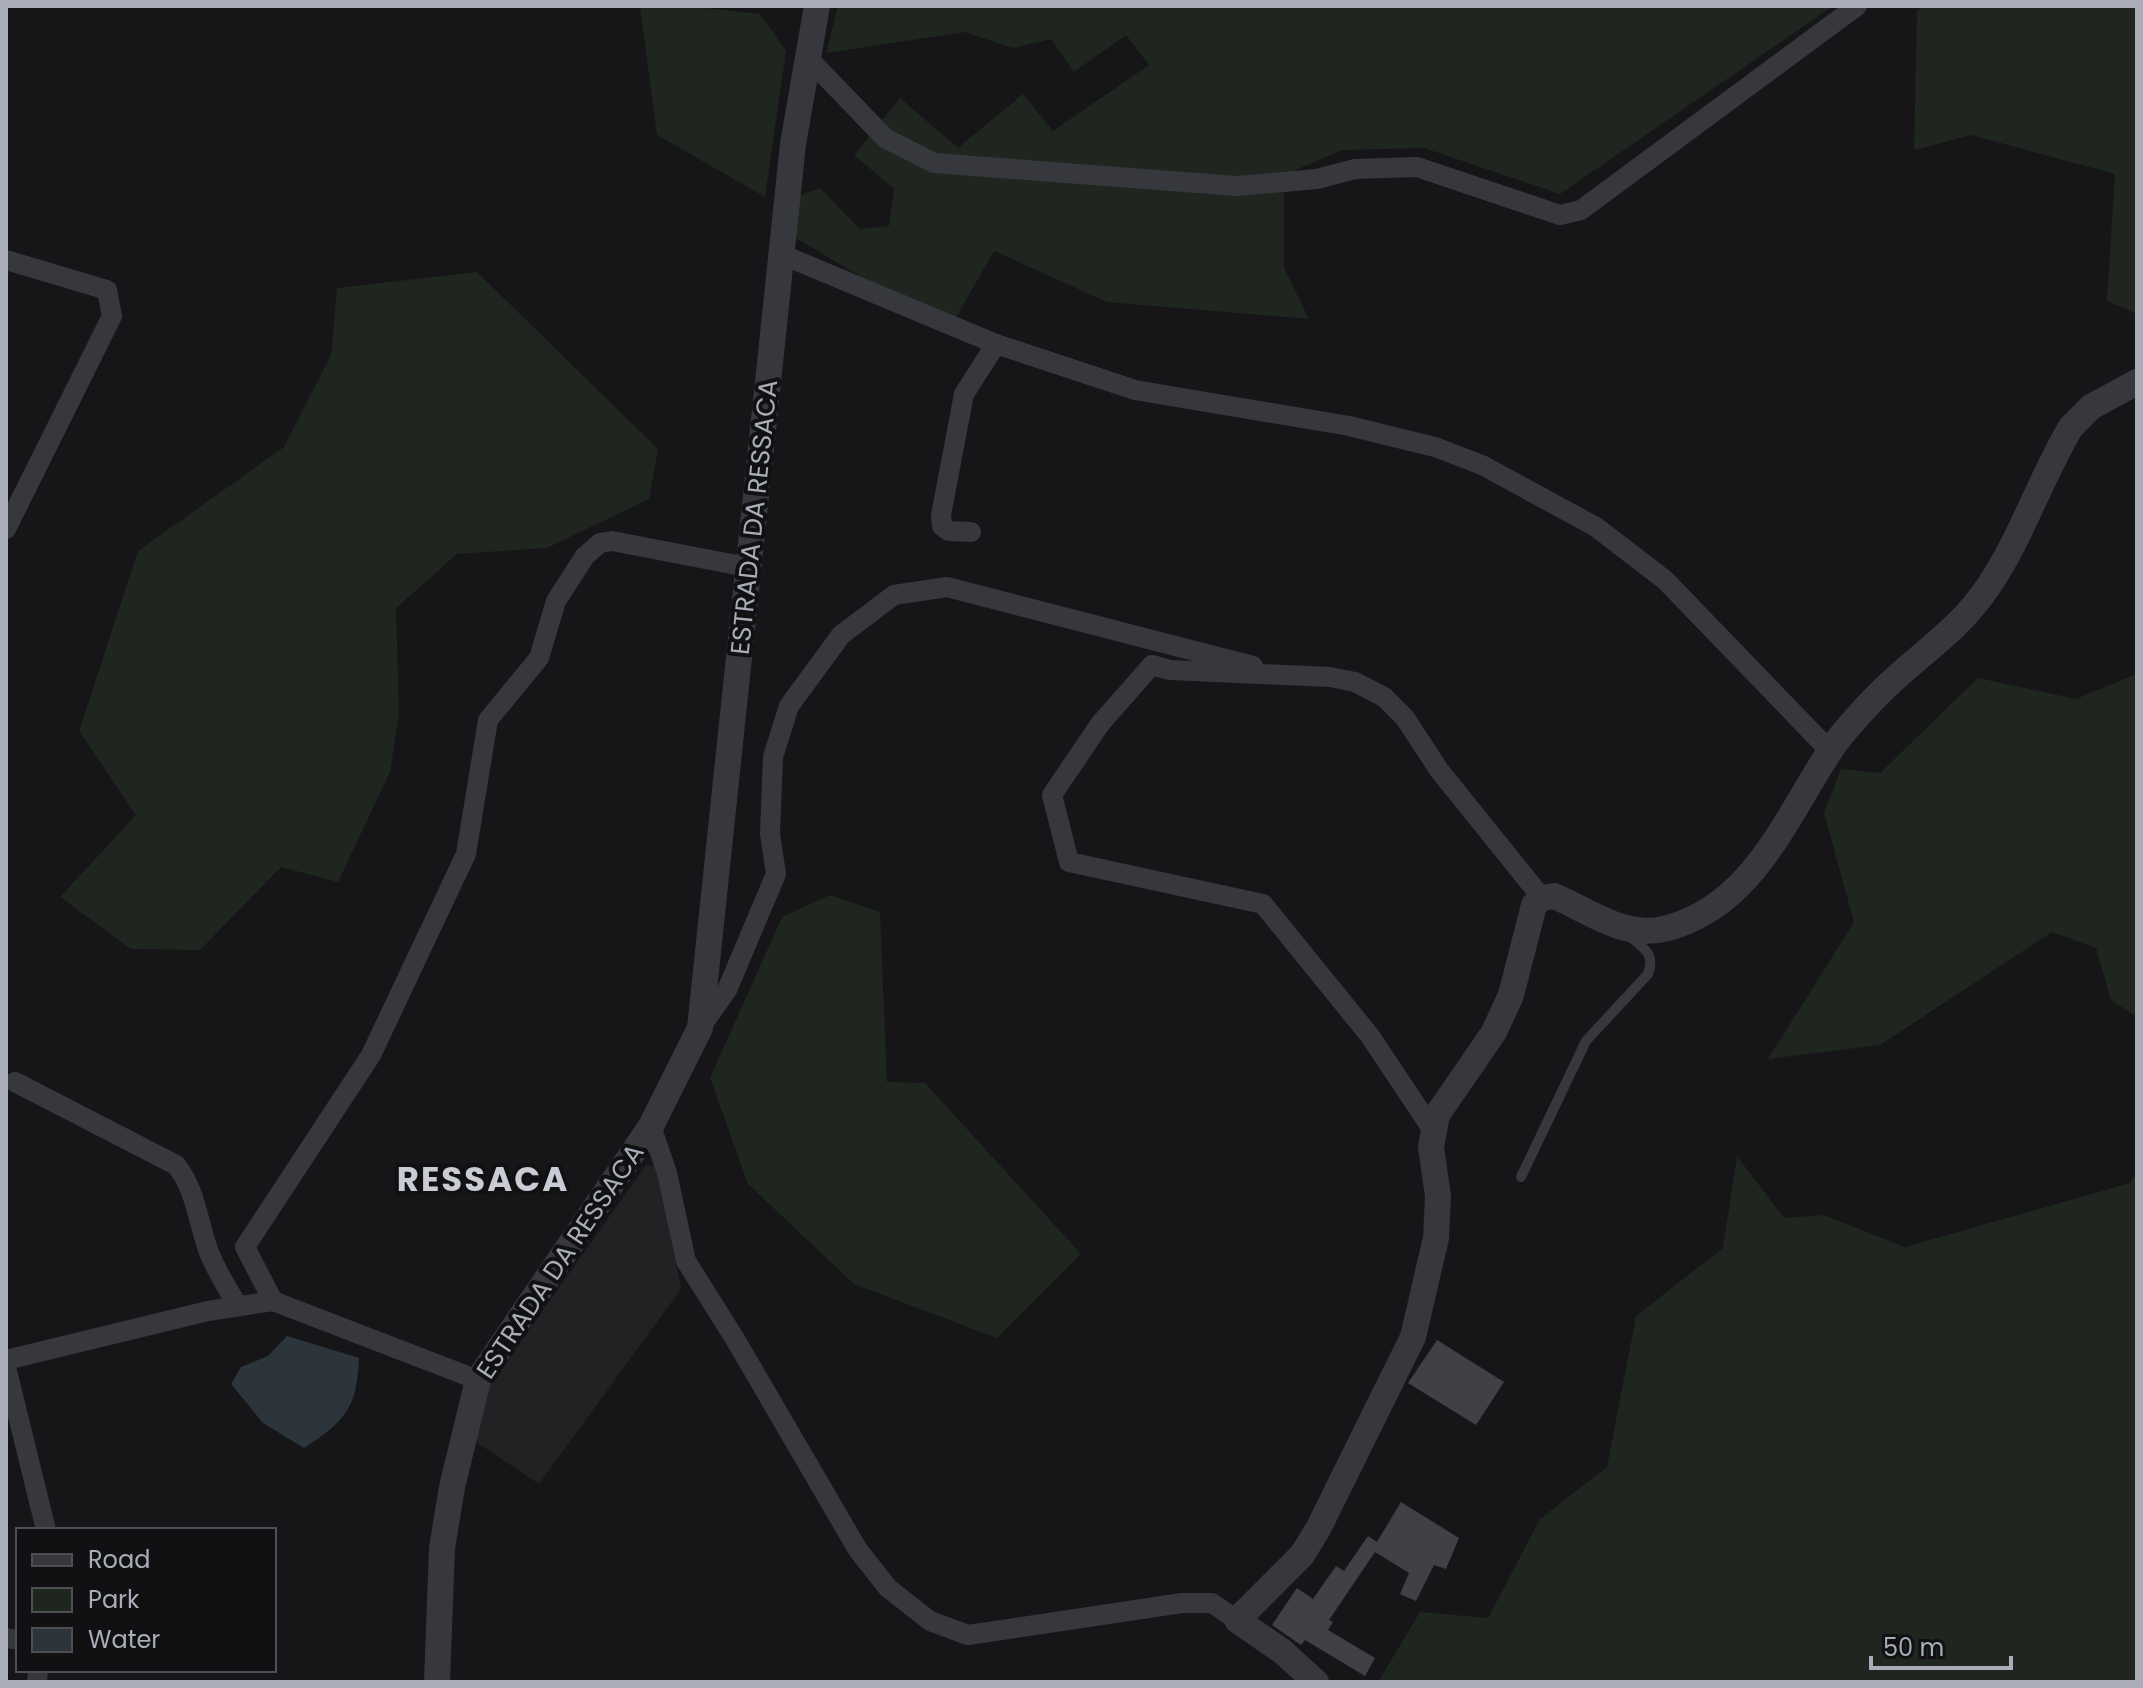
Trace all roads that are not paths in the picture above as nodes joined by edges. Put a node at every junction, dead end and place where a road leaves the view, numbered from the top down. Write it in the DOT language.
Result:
graph roads {
  1 [pos="817,6"];
  2 [pos="1857,6"];
  3 [pos="808,58"];
  4 [pos="783,255"];
  5 [pos="6,260"];
  6 [pos="996,344"];
  7 [pos="2137,382"];
  8 [pos="6,529"];
  9 [pos="971,532"];
  10 [pos="747,567"];
  11 [pos="1273,671"];
  12 [pos="1830,751"];
  13 [pos="1542,898"];
  14 [pos="1621,927"];
  15 [pos="700,1028"];
  16 [pos="15,1082"];
  17 [pos="651,1126"];
  18 [pos="1432,1129"];
  19 [pos="1521,1177"];
  20 [pos="273,1301"];
  21 [pos="237,1305"];
  22 [pos="6,1360"];
  23 [pos="6,1367"];
  24 [pos="478,1380"];
  25 [pos="46,1528"];
  26 [pos="1237,1620"];
  27 [pos="437,1682"];
  28 [pos="1316,1682"];
  1 -- 3 [label="street, ESTRADA DA RESSACA"];
  2 -- 3 [label="street"];
  3 -- 4 [label="street, ESTRADA DA RESSACA"];
  4 -- 6 [label="street"];
  4 -- 10 [label="street, ESTRADA DA RESSACA"];
  5 -- 8 [label="street"];
  6 -- 9 [label="street"];
  6 -- 12 [label="street"];
  7 -- 12 [label="street"];
  10 -- 15 [label="street, ESTRADA DA RESSACA"];
  10 -- 20 [label="street"];
  11 -- 13 [label="street"];
  11 -- 15 [label="street"];
  11 -- 18 [label="street"];
  12 -- 14 [label="street"];
  13 -- 14 [label="street"];
  13 -- 18 [label="street"];
  14 -- 19 [label="lane"];
  15 -- 17 [label="street, ESTRADA DA RESSACA"];
  16 -- 21 [label="street"];
  17 -- 24 [label="street, ESTRADA DA RESSACA"];
  17 -- 26 [label="street"];
  18 -- 26 [label="street"];
  20 -- 21 [label="street"];
  20 -- 24 [label="street"];
  21 -- 22 [label="street"];
  23 -- 25 [label="street"];
  24 -- 27 [label="street, ESTRADA DA RESSACA"];
  26 -- 28 [label="street"];
}
